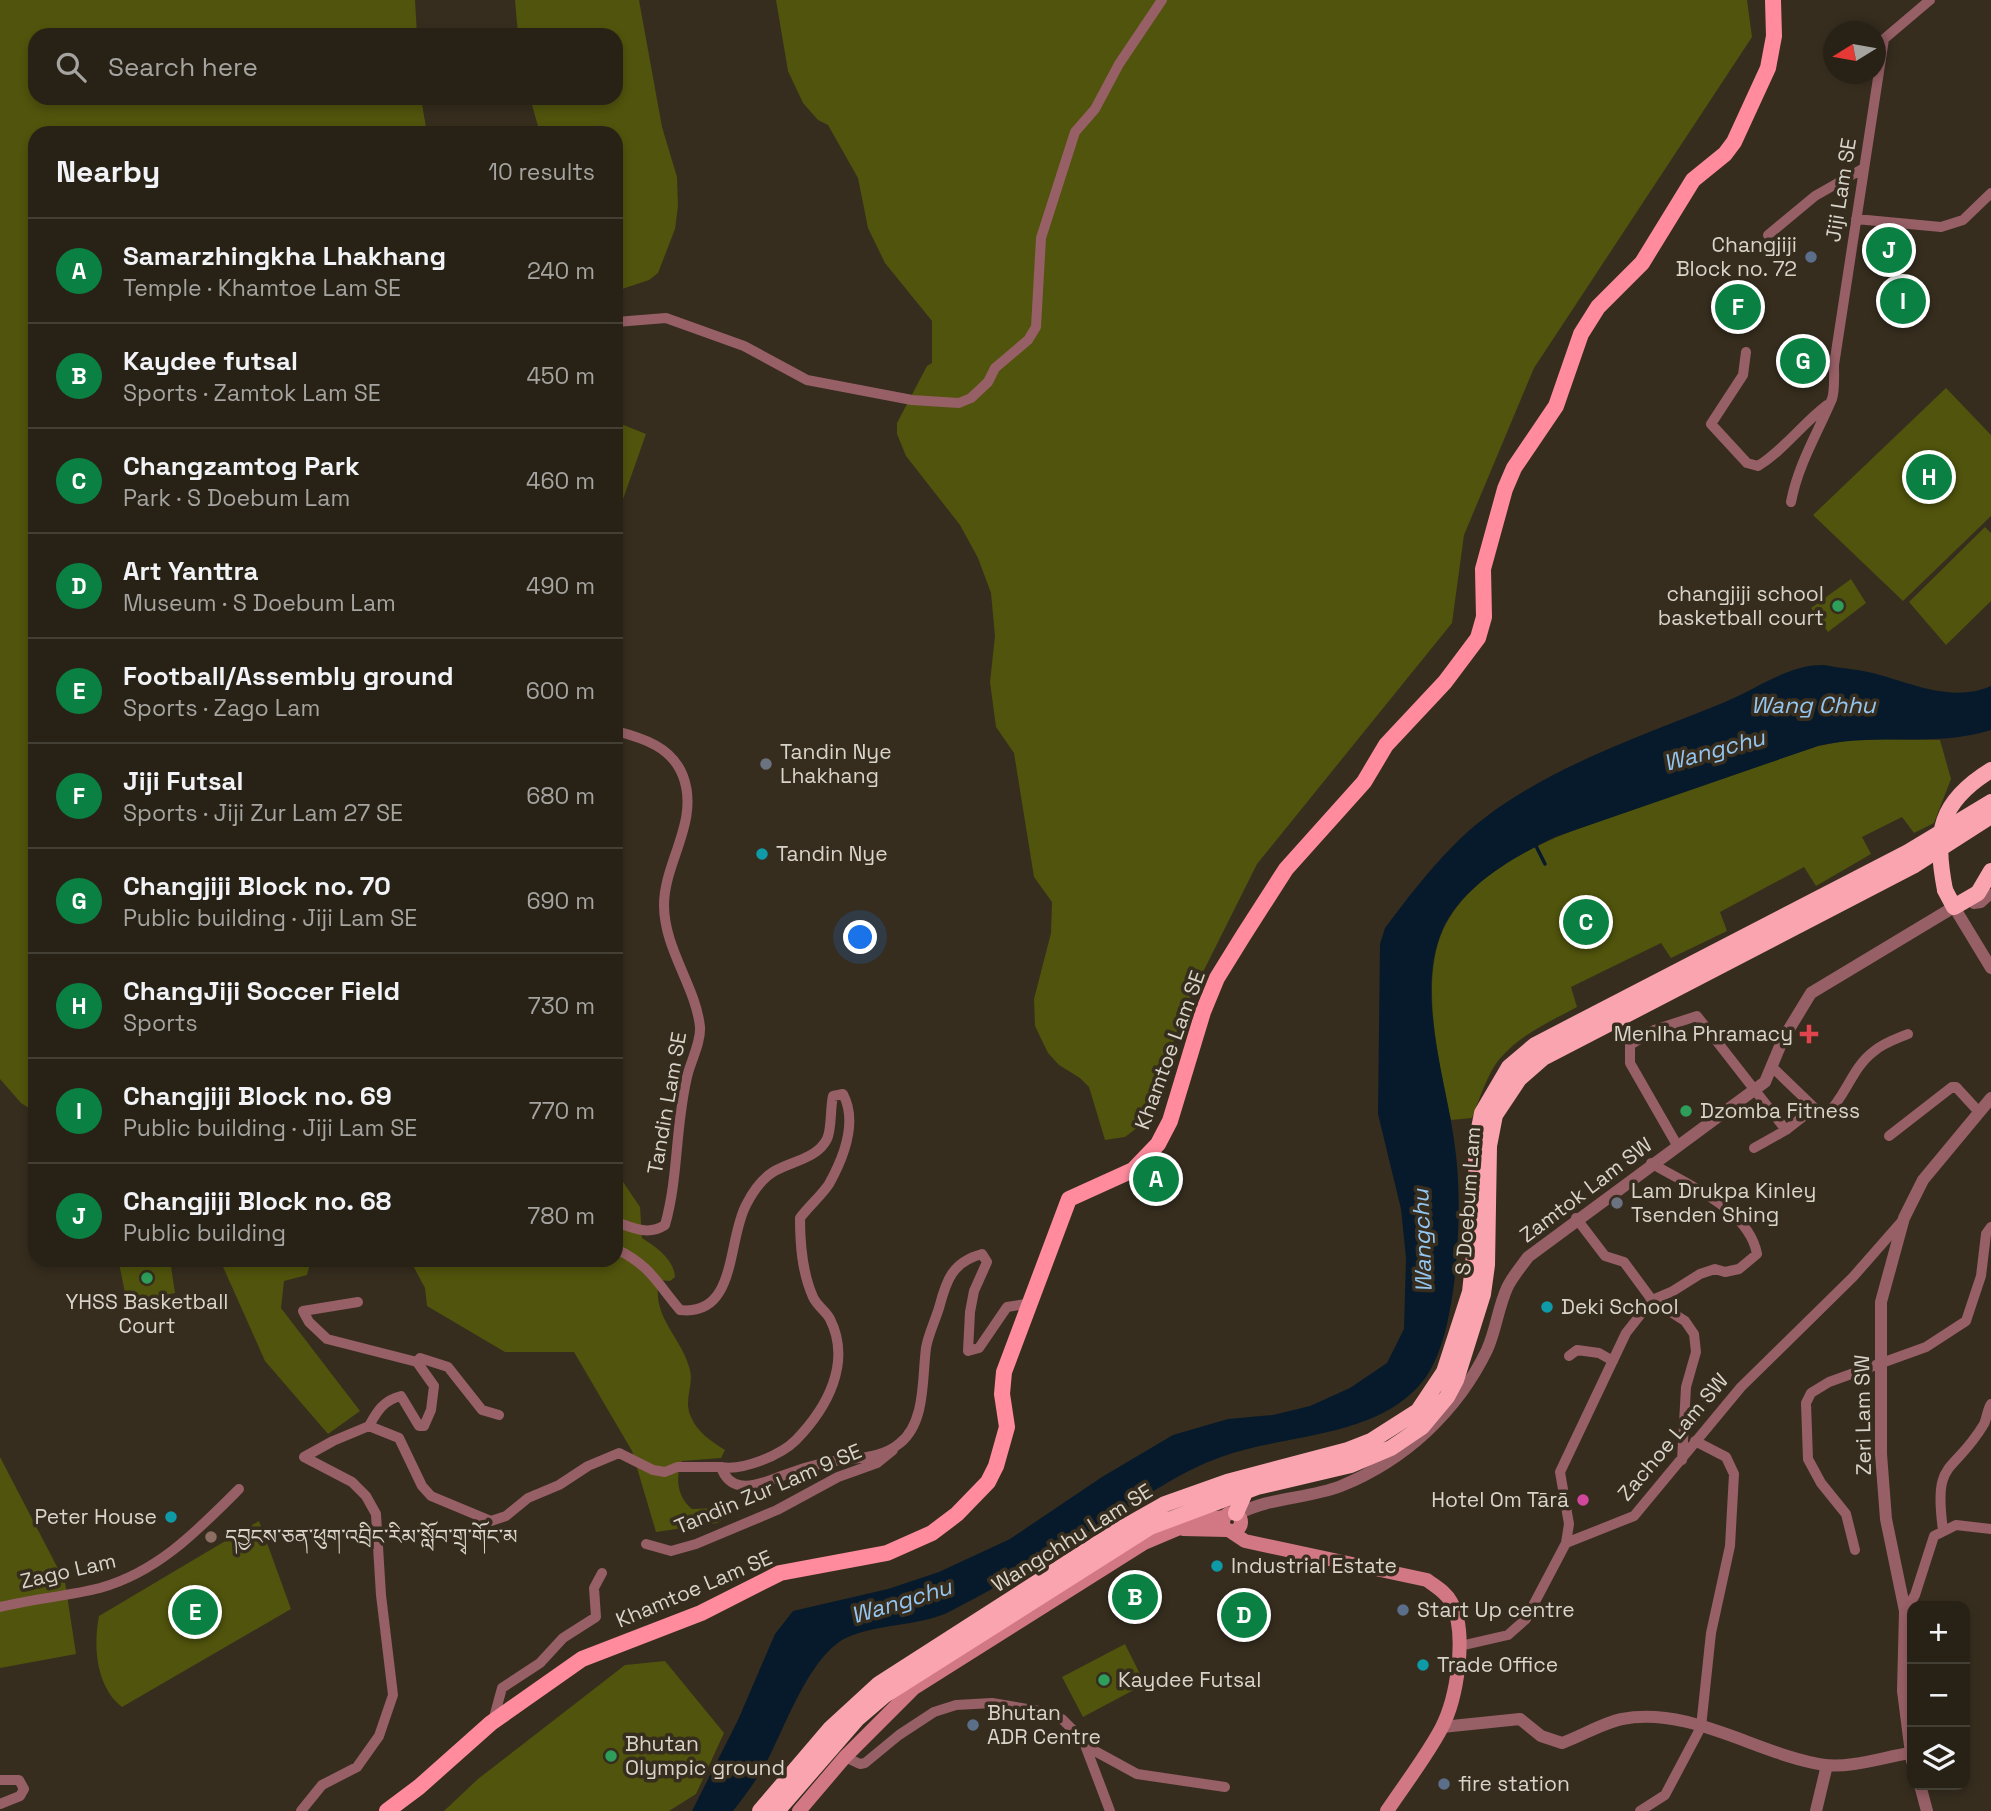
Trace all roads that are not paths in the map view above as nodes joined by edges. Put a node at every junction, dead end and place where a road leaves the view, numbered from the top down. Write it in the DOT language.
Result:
graph roads {
  1 [pos="1162,0"];
  2 [pos="1773,0"];
  3 [pos="1930,0"];
  4 [pos="1864,168"];
  5 [pos="1991,193"];
  6 [pos="1856,219"];
  7 [pos="1768,234"];
  8 [pos="623,321"];
  9 [pos="1745,352"];
  10 [pos="1827,405"];
  11 [pos="1791,502"];
  12 [pos="623,733"];
  13 [pos="1991,770"];
  14 [pos="1991,802"];
  15 [pos="1991,816"];
  16 [pos="1991,871"];
  17 [pos="1991,894"];
  18 [pos="1961,904"];
  19 [pos="1991,968"];
  20 [pos="1908,1034"];
  21 [pos="1771,1066"];
  22 [pos="1755,1090"];
  23 [pos="1991,1098"];
  24 [pos="1814,1108"];
  25 [pos="1979,1112"];
  26 [pos="1786,1130"];
  27 [pos="1889,1136"];
  28 [pos="1677,1145"];
  29 [pos="1754,1148"];
  30 [pos="1651,1163"];
  31 [pos="1904,1218"];
  32 [pos="1576,1219"];
  33 [pos="623,1225"];
  34 [pos="1991,1227"];
  35 [pos="623,1252"];
  36 [pos="1652,1300"];
  37 [pos="358,1302"];
  38 [pos="1032,1303"];
  39 [pos="1570,1356"];
  40 [pos="1613,1361"];
  41 [pos="417,1362"];
  42 [pos="1880,1365"];
  43 [pos="1991,1404"];
  44 [pos="499,1415"];
  45 [pos="369,1426"];
  46 [pos="1695,1441"];
  47 [pos="898,1445"];
  48 [pos="1682,1460"];
  49 [pos="721,1467"];
  50 [pos="1301,1470"];
  51 [pos="1227,1482"];
  52 [pos="239,1489"];
  53 [pos="1246,1490"];
  54 [pos="1214,1500"];
  55 [pos="1233,1521"];
  56 [pos="1991,1529"];
  57 [pos="1943,1530"];
  58 [pos="1566,1543"];
  59 [pos="646,1544"];
  60 [pos="1855,1550"];
  61 [pos="602,1573"];
  62 [pos="0,1607"];
  63 [pos="1905,1611"];
  64 [pos="1460,1646"];
  65 [pos="493,1721"];
  66 [pos="1442,1727"];
  67 [pos="1701,1727"];
  68 [pos="1908,1727"];
  69 [pos="1084,1741"];
  70 [pos="845,1757"];
  71 [pos="1907,1757"];
  72 [pos="1827,1765"];
  73 [pos="0,1780"];
  74 [pos="1224,1787"];
  75 [pos="1921,1790"];
  76 [pos="0,1804"];
  77 [pos="301,1811"];
  78 [pos="387,1811"];
  79 [pos="760,1811"];
  80 [pos="777,1811"];
  81 [pos="799,1811"];
  82 [pos="1110,1811"];
  83 [pos="1387,1811"];
  84 [pos="1640,1811"];
  85 [pos="1816,1811"];
  86 [pos="1927,1811"];
  1 -- 8 [label="street"];
  2 -- 38 [label="main road, Khamtoe Lam SE"];
  3 -- 4 [label="street, Jiji Lam SE"];
  4 -- 6 [label="street, Jiji Lam SE"];
  4 -- 7 [label="street"];
  5 -- 6 [label="street"];
  6 -- 10 [label="street, Jiji Lam SE"];
  9 -- 10 [label="street"];
  10 -- 11 [label="street, Jiji Lam SE"];
  12 -- 33 [label="street, Tandin Lam SE"];
  13 -- 18 [label="highway, bridge"];
  14 -- 50 [label="highway, S Doebum Lam"];
  15 -- 50 [label="highway, S Doebum Lam"];
  16 -- 18 [label="highway"];
  17 -- 18 [label="street, Zamtok Lam SW"];
  18 -- 19 [label="street"];
  18 -- 21 [label="street, Zamtok Lam SW"];
  20 -- 24 [label="street"];
  21 -- 22 [label="street, Zamtok Lam SW"];
  21 -- 24 [label="street"];
  22 -- 26 [label="street"];
  22 -- 28 [label="street, Zamtok Lam SW"];
  22 -- 28 [label="street"];
  23 -- 25 [label="street, Zeri Lam SW"];
  24 -- 26 [label="street"];
  25 -- 27 [label="street"];
  25 -- 31 [label="street, Zeri Lam SW"];
  26 -- 29 [label="street"];
  28 -- 30 [label="street, Zamtok Lam SW"];
  30 -- 32 [label="street, Zamtok Lam SW"];
  30 -- 36 [label="street"];
  31 -- 42 [label="street, Zeri Lam SW"];
  31 -- 46 [label="street, Zachoe Lam SW"];
  32 -- 36 [label="street"];
  32 -- 55 [label="street, Zamtok Lam SW"];
  34 -- 42 [label="street"];
  35 -- 49 [label="street"];
  36 -- 40 [label="street"];
  36 -- 48 [label="street"];
  37 -- 41 [label="street"];
  38 -- 47 [label="street"];
  38 -- 65 [label="main road, Khamtoe Lam SE"];
  39 -- 40 [label="street"];
  40 -- 58 [label="street"];
  41 -- 44 [label="street"];
  41 -- 45 [label="street"];
  42 -- 60 [label="street"];
  42 -- 63 [label="street, Zeri Lam SW"];
  43 -- 57 [label="street"];
  45 -- 49 [label="street"];
  45 -- 77 [label="street"];
  46 -- 48 [label="street, Zachoe Lam SW"];
  46 -- 67 [label="street"];
  47 -- 49 [label="street"];
  47 -- 59 [label="street, Tandin Zur Lam 9 SE"];
  48 -- 58 [label="street, Zachoe Lam SW"];
  50 -- 51 [label="highway, S Doebum Lam"];
  50 -- 53 [label="highway, S Doebum Lam"];
  51 -- 79 [label="highway, Wangchhu Lam SE"];
  52 -- 62 [label="street, Zago Lam"];
  53 -- 54 [label="highway, S Doebum Lam"];
  53 -- 55 [label="highway"];
  54 -- 55 [label="highway"];
  54 -- 80 [label="highway, Wangchhu Lam SE"];
  55 -- 64 [label="main road"];
  55 -- 70 [label="main road"];
  56 -- 57 [label="street"];
  57 -- 63 [label="street"];
  58 -- 64 [label="street"];
  61 -- 65 [label="street"];
  63 -- 68 [label="street, Zeri Lam SW"];
  64 -- 66 [label="main road"];
  65 -- 78 [label="main road, Khamtoe Lam SE"];
  66 -- 67 [label="street"];
  66 -- 83 [label="main road"];
  67 -- 72 [label="street"];
  67 -- 84 [label="street"];
  69 -- 70 [label="street"];
  69 -- 74 [label="street"];
  69 -- 82 [label="street"];
  70 -- 81 [label="main road"];
  71 -- 72 [label="street"];
  72 -- 85 [label="street"];
  73 -- 76 [label="street"];
  75 -- 86 [label="street"];
}
